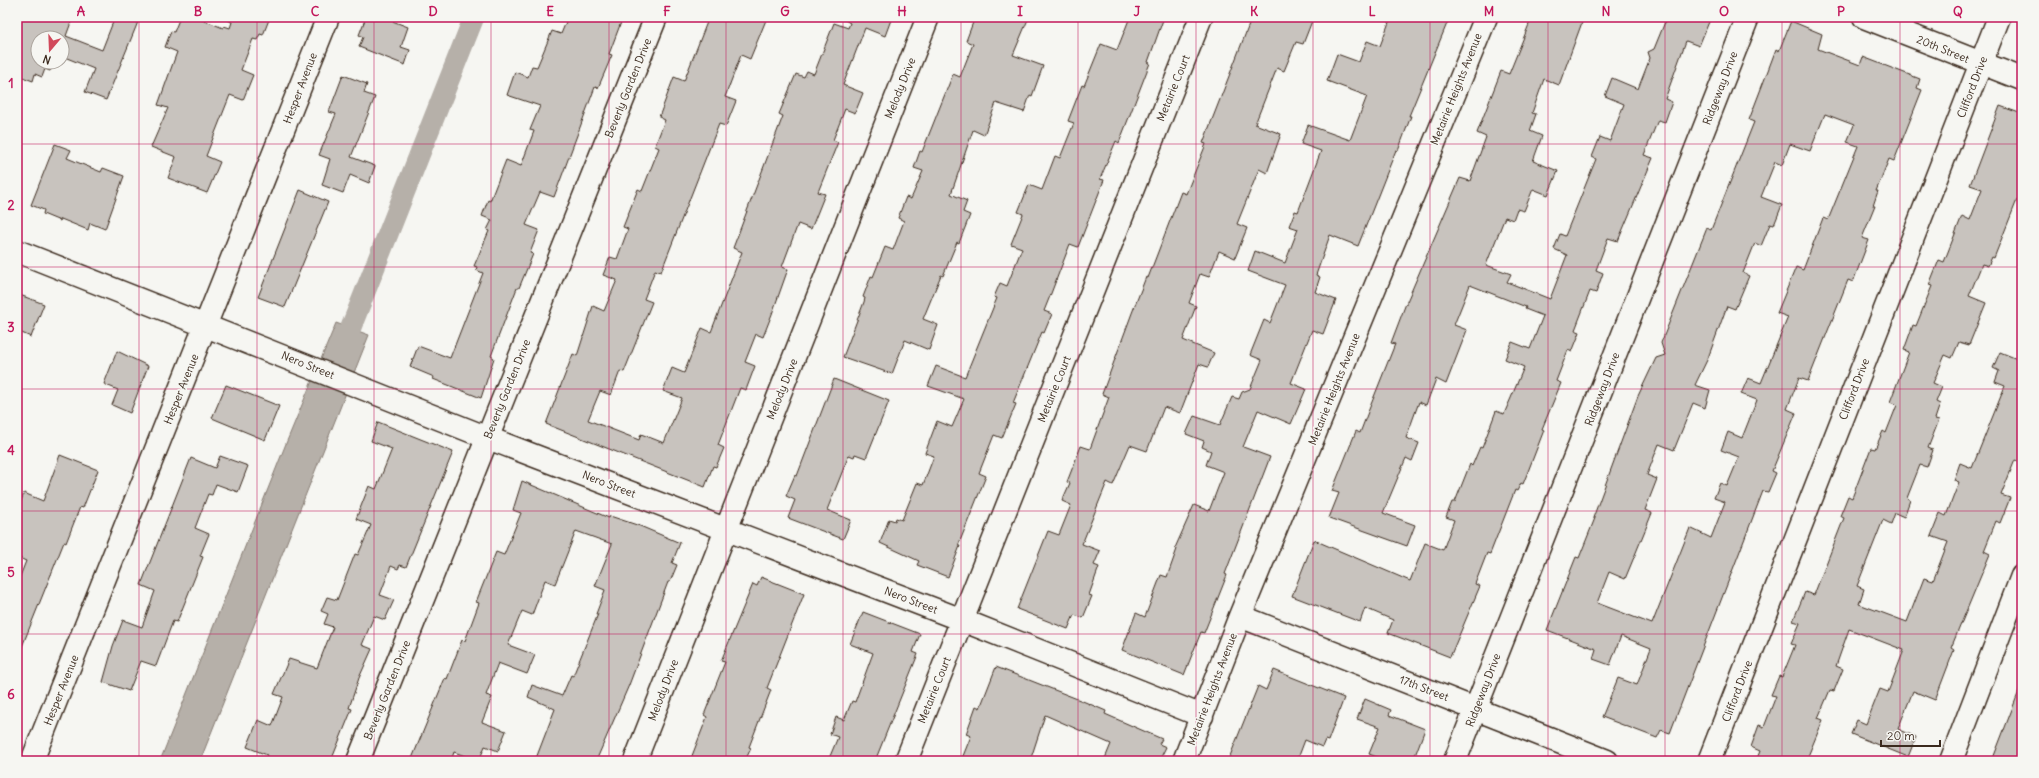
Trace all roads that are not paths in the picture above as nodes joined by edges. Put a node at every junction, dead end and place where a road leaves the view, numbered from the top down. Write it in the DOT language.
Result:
graph roads {
  1 [pos="328,17"];
  2 [pos="656,17"];
  3 [pos="928,17"];
  4 [pos="1201,17"];
  5 [pos="1486,17"];
  6 [pos="1748,17"];
  7 [pos="1864,17"];
  8 [pos="1999,17"];
  9 [pos="1981,64"];
  10 [pos="2022,79"];
  11 [pos="17,250"];
  12 [pos="207,325"];
  13 [pos="488,438"];
  14 [pos="727,528"];
  15 [pos="2022,576"];
  16 [pos="1240,616"];
  17 [pos="962,620"];
  18 [pos="1476,708"];
  19 [pos="1202,716"];
  20 [pos="32,761"];
  21 [pos="358,761"];
  22 [pos="635,761"];
  23 [pos="906,761"];
  24 [pos="1184,761"];
  25 [pos="1455,761"];
  26 [pos="1607,761"];
  27 [pos="1710,761"];
  28 [pos="1951,761"];
  1 -- 12 [label="street, Hesper Avenue"];
  2 -- 13 [label="street, Beverly Garden Drive"];
  3 -- 14 [label="street, Melody Drive"];
  4 -- 17 [label="street, Metairie Court"];
  5 -- 16 [label="street, Metairie Heights Avenue"];
  6 -- 18 [label="street, Ridgeway Drive"];
  7 -- 9 [label="street, 20th Street"];
  8 -- 9 [label="street, Clifford Drive"];
  9 -- 10 [label="street, 20th Street"];
  9 -- 27 [label="street, Clifford Drive"];
  11 -- 12 [label="street, Nero Street"];
  12 -- 13 [label="street, Nero Street"];
  12 -- 20 [label="street, Hesper Avenue"];
  13 -- 14 [label="street, Nero Street"];
  13 -- 21 [label="street, Beverly Garden Drive"];
  14 -- 17 [label="street, Nero Street"];
  14 -- 22 [label="street, Melody Drive"];
  15 -- 28 [label="street"];
  16 -- 18 [label="street, 17th Street"];
  16 -- 19 [label="street, Metairie Heights Avenue"];
  17 -- 19 [label="street, Nero Street"];
  17 -- 23 [label="street, Metairie Court"];
  18 -- 25 [label="street, Ridgeway Drive"];
  18 -- 26 [label="street, 17th Street"];
  19 -- 24 [label="street, Metairie Heights Avenue"];
}
